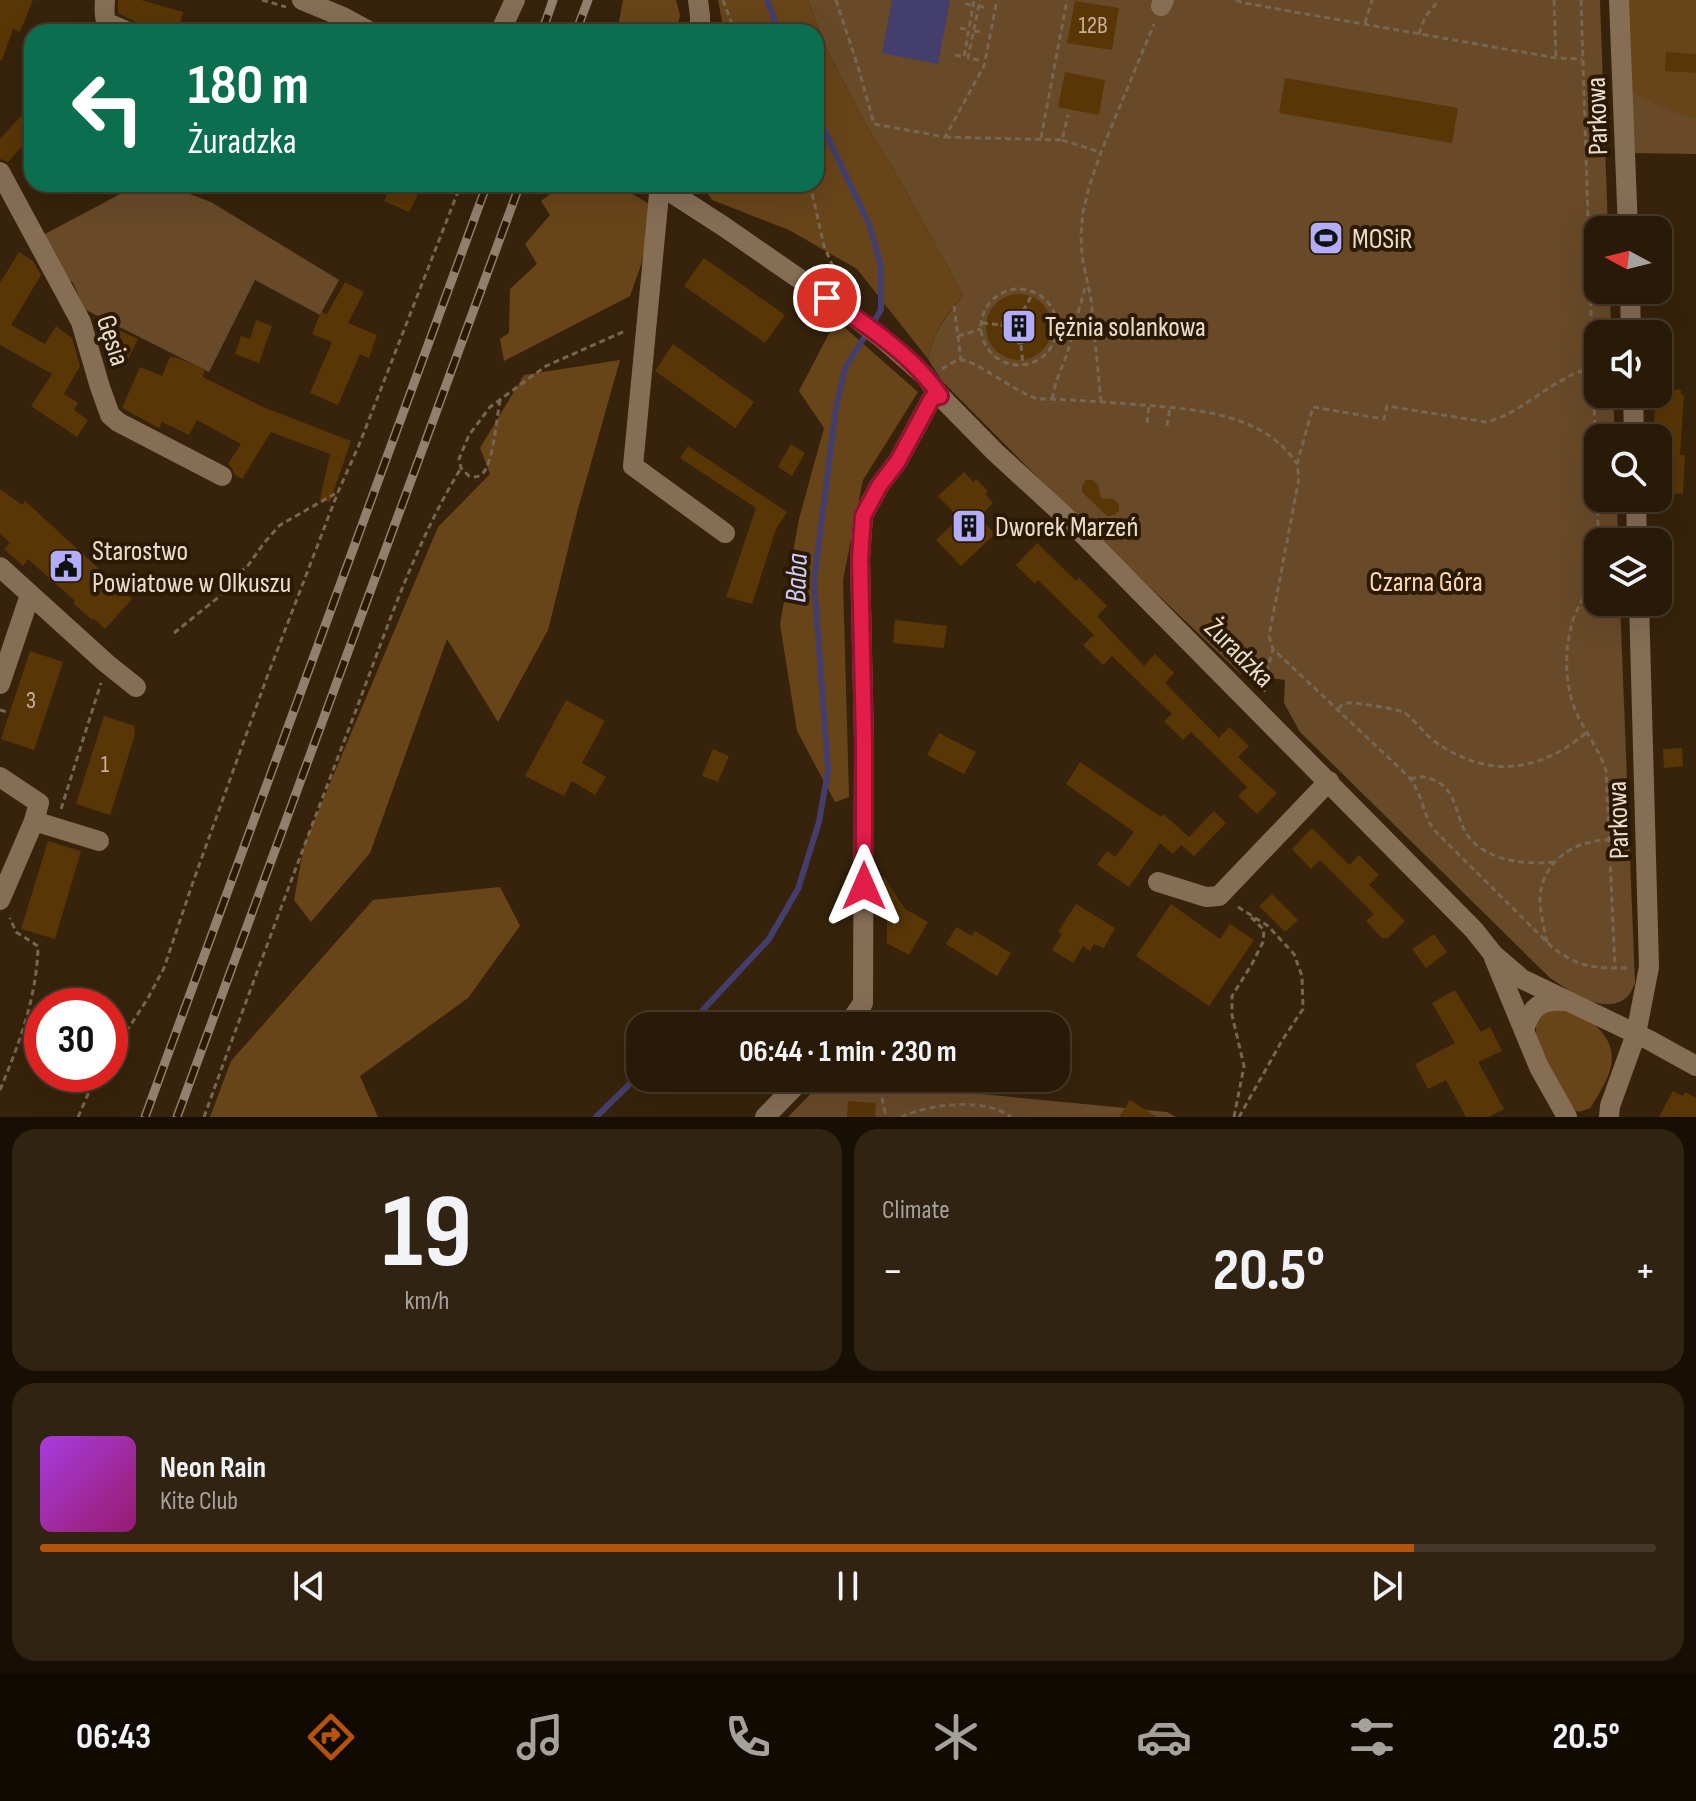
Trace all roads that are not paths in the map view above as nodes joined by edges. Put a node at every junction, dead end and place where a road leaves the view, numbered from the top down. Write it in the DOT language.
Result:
graph roads {
  1 [pos="105,0"];
  2 [pos="302,0"];
  3 [pos="515,0"];
  4 [pos="698,0"];
  5 [pos="1619,0"];
  6 [pos="345,9"];
  7 [pos="110,24"];
  8 [pos="362,24"];
  9 [pos="504,24"];
  10 [pos="700,24"];
  11 [pos="0,172"];
  12 [pos="658,192"];
  13 [pos="671,192"];
  14 [pos="1628,216"];
  15 [pos="935,388"];
  16 [pos="222,476"];
  17 [pos="725,533"];
  18 [pos="0,567"];
  19 [pos="30,595"];
  20 [pos="1639,616"];
  21 [pos="0,684"];
  22 [pos="136,687"];
  23 [pos="0,777"];
  24 [pos="1329,781"];
  25 [pos="34,821"];
  26 [pos="99,841"];
  27 [pos="1158,882"];
  28 [pos="5,908"];
  29 [pos="1493,954"];
  30 [pos="1566,1001"];
  31 [pos="857,1012"];
  32 [pos="1524,1030"];
  33 [pos="1636,1034"];
  34 [pos="1696,1066"];
  35 [pos="789,1092"];
  36 [pos="1567,1113"];
  37 [pos="1605,1113"];
  38 [pos="765,1117"];
  1 -- 7 [label="street"];
  2 -- 6 [label="street"];
  3 -- 9 [label="street"];
  4 -- 10 [label="street"];
  5 -- 14 [label="street, Parkowa"];
  6 -- 8 [label="street"];
  11 -- 16 [label="street, Gęsia"];
  12 -- 17 [label="street"];
  13 -- 15 [label="street, Żuradzka"];
  15 -- 24 [label="street, Żuradzka"];
  15 -- 31 [label="street"];
  18 -- 19 [label="street"];
  19 -- 21 [label="street"];
  19 -- 22 [label="street"];
  20 -- 33 [label="street, Parkowa"];
  23 -- 25 [label="street"];
  24 -- 27 [label="street"];
  24 -- 29 [label="street, Żuradzka"];
  25 -- 26 [label="street"];
  25 -- 28 [label="street"];
  29 -- 30 [label="street"];
  29 -- 32 [label="street"];
  30 -- 32 [label="street"];
  30 -- 33 [label="street"];
  32 -- 36 [label="street"];
  33 -- 34 [label="street"];
  33 -- 37 [label="street, Parkowa"];
  35 -- 38 [label="street"];
}
